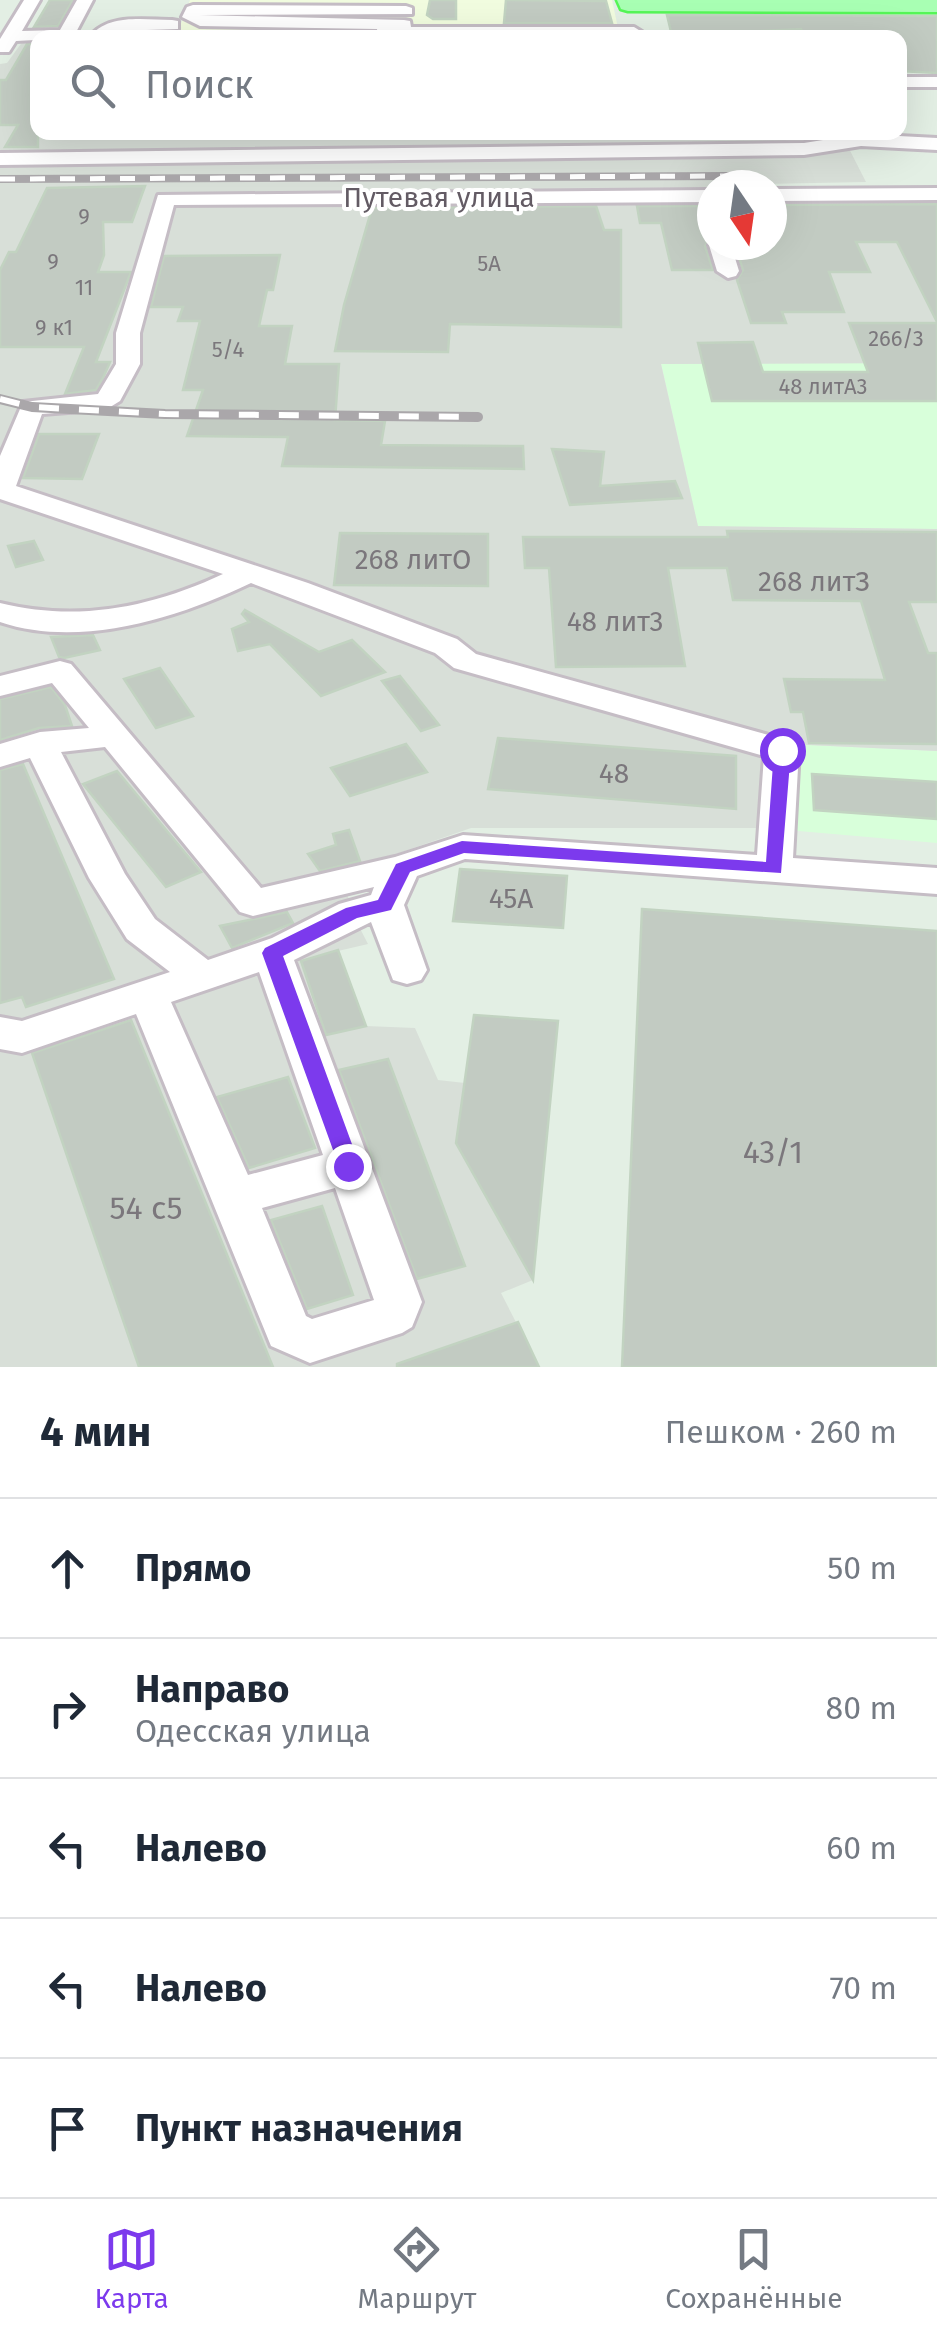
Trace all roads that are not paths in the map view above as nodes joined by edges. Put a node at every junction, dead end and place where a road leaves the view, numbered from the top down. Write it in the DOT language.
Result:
graph roads {
  1 [pos="13,0"];
  2 [pos="32,0"];
  3 [pos="85,0"];
  4 [pos="627,2"];
  5 [pos="170,3"];
  6 [pos="292,5"];
  7 [pos="937,6"];
  8 [pos="405,19"];
  9 [pos="8,26"];
  10 [pos="34,30"];
  11 [pos="69,30"];
  12 [pos="103,30"];
  13 [pos="158,30"];
  14 [pos="170,30"];
  15 [pos="353,30"];
  16 [pos="563,30"];
  17 [pos="634,30"];
  18 [pos="0,53"];
  19 [pos="907,82"];
  20 [pos="937,82"];
  21 [pos="907,134"];
  22 [pos="936,136"];
  23 [pos="851,140"];
  24 [pos="0,160"];
  25 [pos="937,194"];
  26 [pos="787,195"];
  27 [pos="697,196"];
  28 [pos="725,260"];
  29 [pos="728,271"];
  30 [pos="0,491"];
  31 [pos="249,573"];
  32 [pos="0,612"];
  33 [pos="0,686"];
  34 [pos="113,736"];
  35 [pos="40,744"];
  36 [pos="0,756"];
  37 [pos="402,868"];
  38 [pos="774,869"];
  39 [pos="937,881"];
  40 [pos="384,906"];
  41 [pos="272,953"];
  42 [pos="408,970"];
  43 [pos="202,976"];
  44 [pos="148,994"];
  45 [pos="0,1033"];
  46 [pos="348,1166"];
  47 [pos="235,1197"];
  1 -- 9 [label="street"];
  2 -- 9 [label="street"];
  3 -- 11 [label="street"];
  4 -- 7 [label="main road"];
  4 -- 17 [label="street"];
  5 -- 14 [label="street"];
  6 -- 8 [label="street"];
  6 -- 8 [label="street"];
  8 -- 15 [label="street"];
  8 -- 16 [label="street"];
  9 -- 10 [label="street"];
  9 -- 18 [label="street"];
  12 -- 13 [label="street"];
  19 -- 20 [label="street"];
  21 -- 22 [label="street"];
  23 -- 24 [label="street"];
  25 -- 26 [label="street"];
  27 -- 30 [label="street, Путевая улица"];
  28 -- 29 [label="street"];
  30 -- 31 [label="street"];
  31 -- 32 [label="street"];
  31 -- 38 [label="street"];
  33 -- 34 [label="street"];
  34 -- 35 [label="street"];
  34 -- 37 [label="street"];
  35 -- 36 [label="street"];
  35 -- 43 [label="street"];
  37 -- 38 [label="street"];
  37 -- 40 [label="street"];
  38 -- 39 [label="street"];
  40 -- 41 [label="street"];
  40 -- 42 [label="street"];
  41 -- 43 [label="street"];
  41 -- 46 [label="street"];
  43 -- 44 [label="street"];
  44 -- 45 [label="street"];
  44 -- 47 [label="street"];
  46 -- 47 [label="street"];
  46 -- 47 [label="street"];
}
